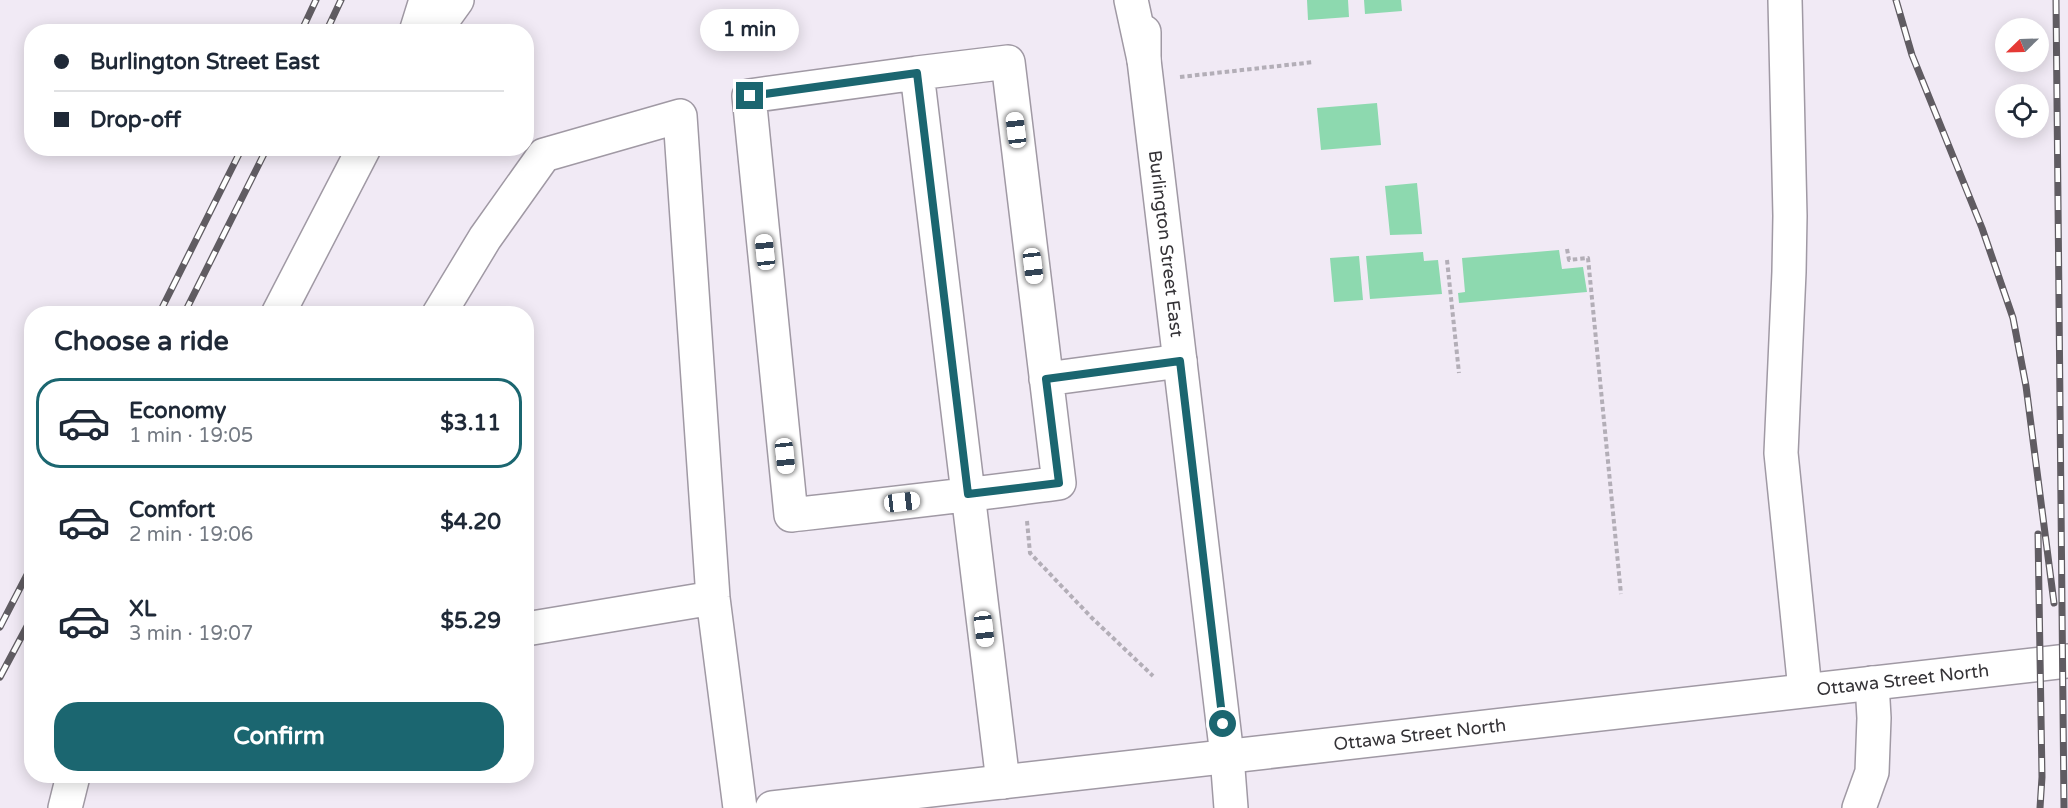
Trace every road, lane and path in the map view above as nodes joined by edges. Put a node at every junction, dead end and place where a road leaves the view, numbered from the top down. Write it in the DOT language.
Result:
graph roads {
  1 [pos="426,0"];
  2 [pos="457,0"];
  3 [pos="1131,0"];
  4 [pos="1143,0"];
  5 [pos="1785,0"];
  6 [pos="418,24"];
  7 [pos="440,24"];
  8 [pos="1314,62"];
  9 [pos="1145,70"];
  10 [pos="917,73"];
  11 [pos="360,156"];
  12 [pos="1567,249"];
  13 [pos="1447,260"];
  14 [pos="282,306"];
  15 [pos="444,306"];
  16 [pos="1180,361"];
  17 [pos="1459,373"];
  18 [pos="1046,379"];
  19 [pos="1025,488"];
  20 [pos="968,494"];
  21 [pos="1621,594"];
  22 [pos="713,598"];
  23 [pos="534,628"];
  24 [pos="2068,661"];
  25 [pos="1153,676"];
  26 [pos="1872,683"];
  27 [pos="1805,690"];
  28 [pos="1227,756"];
  29 [pos="1003,782"];
  30 [pos="71,783"];
  31 [pos="65,808"];
  32 [pos="740,808"];
  33 [pos="772,808"];
  34 [pos="1231,808"];
  35 [pos="1859,808"];
  1 -- 6 [label="main road"];
  2 -- 7 [label="main road"];
  3 -- 9 [label="main road"];
  4 -- 9 [label="main road, Burlington Street East"];
  5 -- 27 [label="main road"];
  8 -- 9 [label="path"];
  9 -- 16 [label="main road, Burlington Street East"];
  10 -- 18 [label="main road"];
  10 -- 20 [label="main road"];
  10 -- 20 [label="main road"];
  11 -- 14 [label="main road"];
  12 -- 21 [label="path"];
  13 -- 17 [label="path"];
  15 -- 22 [label="main road"];
  16 -- 18 [label="main road"];
  16 -- 28 [label="main road, Burlington Street East"];
  18 -- 19 [label="main road"];
  19 -- 20 [label="main road"];
  19 -- 25 [label="path"];
  20 -- 29 [label="main road"];
  22 -- 23 [label="main road"];
  22 -- 32 [label="main road"];
  24 -- 26 [label="main road, Ottawa Street North"];
  26 -- 27 [label="main road, Ottawa Street North"];
  26 -- 35 [label="main road"];
  27 -- 28 [label="main road, Ottawa Street North"];
  28 -- 29 [label="main road, Ottawa Street North"];
  28 -- 34 [label="main road, Burlington Street East"];
  29 -- 33 [label="main road, Ottawa Street North"];
  30 -- 31 [label="main road"];
}
